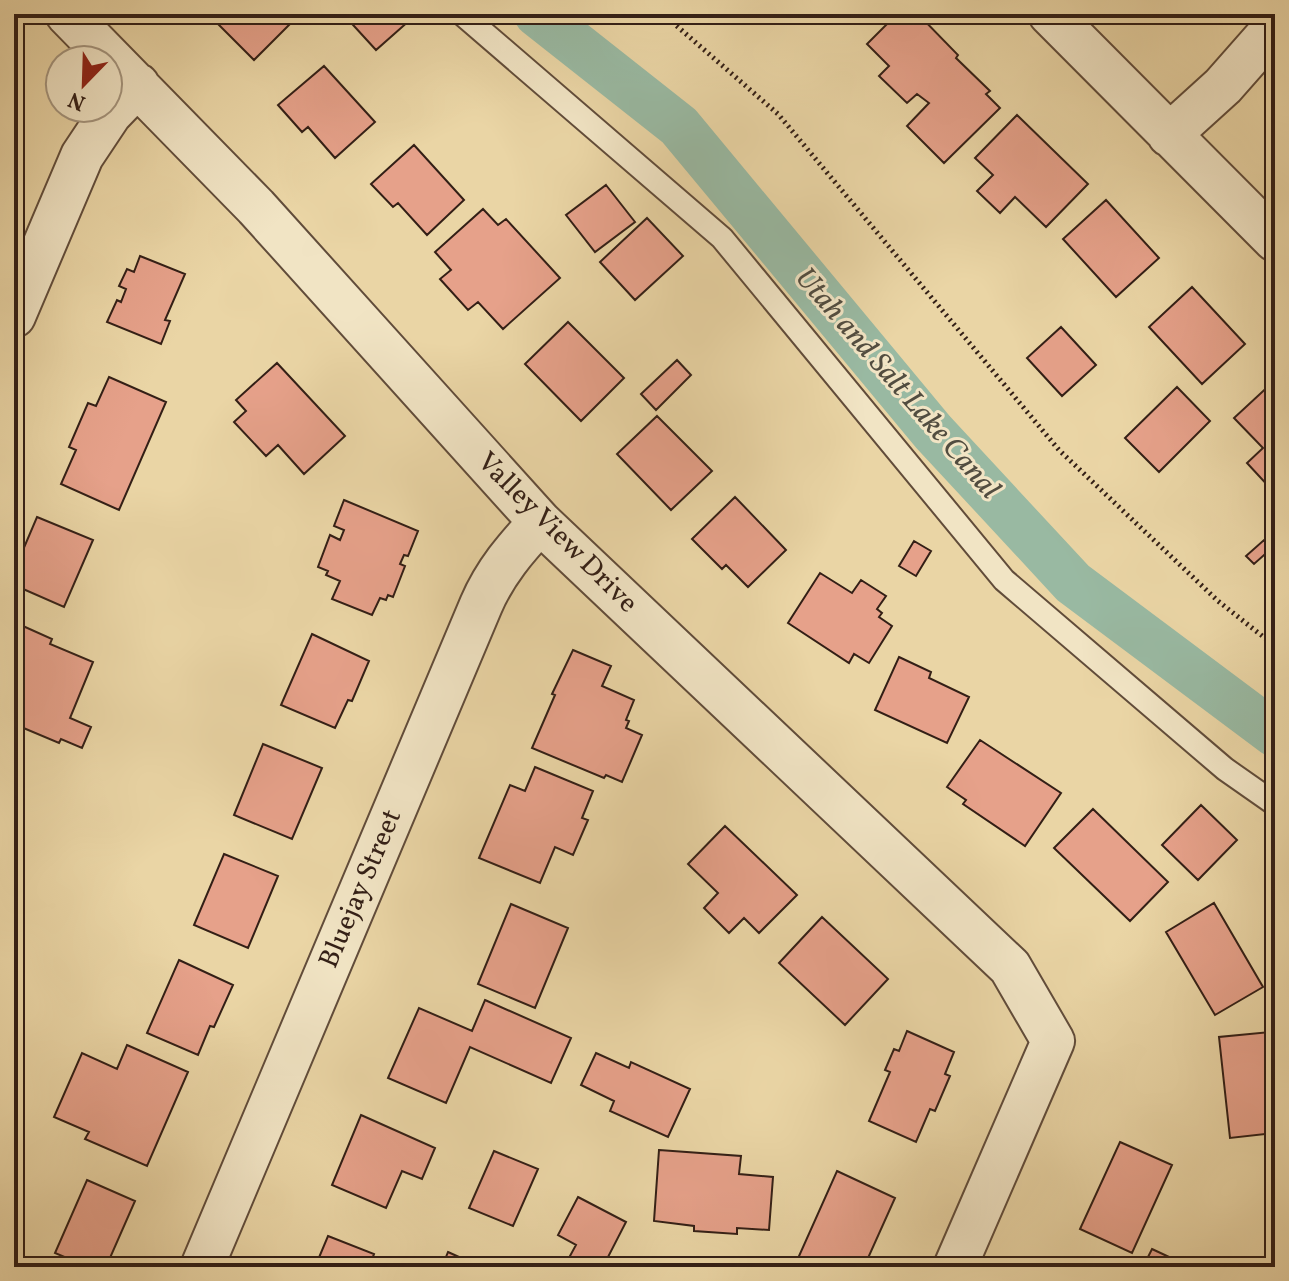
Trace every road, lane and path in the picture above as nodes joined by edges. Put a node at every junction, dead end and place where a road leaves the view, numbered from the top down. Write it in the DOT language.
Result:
graph roads {
  1 [pos="67,14"];
  2 [pos="462,14"];
  3 [pos="663,14"];
  4 [pos="1050,14"];
  5 [pos="1275,27"];
  6 [pos="138,85"];
  7 [pos="1169,135"];
  8 [pos="1275,240"];
  9 [pos="14,316"];
  10 [pos="540,522"];
  11 [pos="1275,646"];
  12 [pos="1275,804"];
  13 [pos="202,1267"];
  14 [pos="955,1267"];
  1 -- 6 [label="street, Valley View Drive"];
  2 -- 12 [label="lane"];
  3 -- 11 [label="path"];
  4 -- 7 [label="street"];
  5 -- 7 [label="street"];
  6 -- 9 [label="street"];
  6 -- 10 [label="street, Valley View Drive"];
  7 -- 8 [label="street"];
  10 -- 13 [label="street, Bluejay Street"];
  10 -- 14 [label="street, Valley View Drive"];
}
